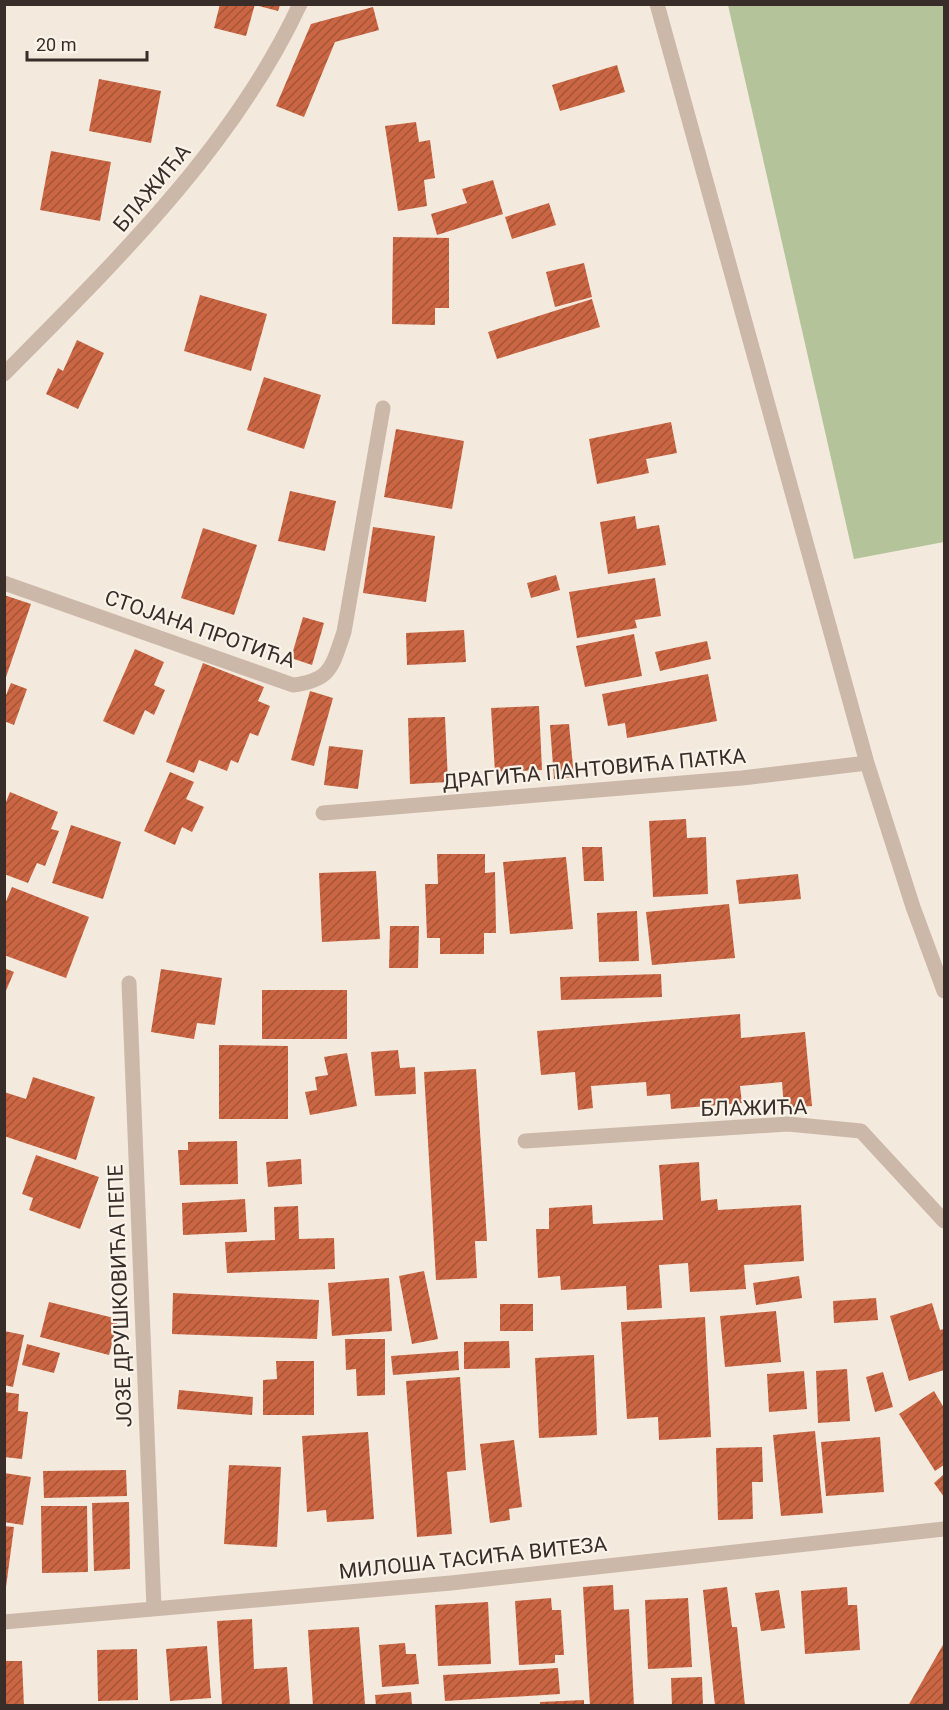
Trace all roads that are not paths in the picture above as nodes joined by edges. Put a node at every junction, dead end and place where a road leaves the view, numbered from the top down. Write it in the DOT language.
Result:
graph roads {
  1 [pos="300,4"];
  2 [pos="657,4"];
  3 [pos="4,374"];
  4 [pos="383,408"];
  5 [pos="4,583"];
  6 [pos="867,762"];
  7 [pos="323,813"];
  8 [pos="129,983"];
  9 [pos="945,991"];
  10 [pos="525,1141"];
  11 [pos="945,1221"];
  12 [pos="945,1529"];
  13 [pos="154,1608"];
  14 [pos="4,1622"];
  1 -- 3 [label="street, БЛАЖИЋА"];
  2 -- 6 [label="street"];
  4 -- 5 [label="street, СТОЈАНА ПРОТИЋА"];
  6 -- 7 [label="street, ДРАГИЋА ПАНТОВИЋА ПАТКА"];
  6 -- 9 [label="street"];
  8 -- 13 [label="street, ЈОЗЕ ДРУШКОВИЋА ПЕПЕ"];
  10 -- 11 [label="street, БЛАЖИЋА"];
  12 -- 13 [label="street, МИЛОША ТАСИЋА ВИТЕЗА"];
  13 -- 14 [label="street, МИЛОША ТАСИЋА ВИТЕЗА"];
}
